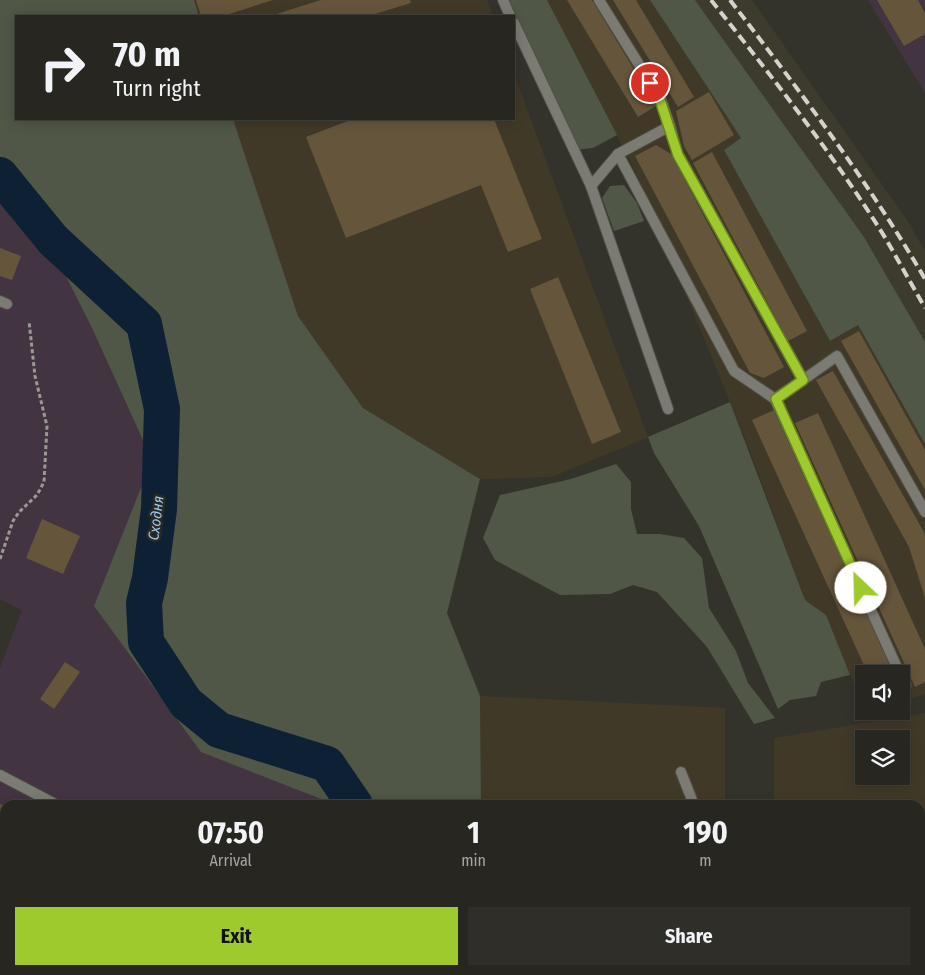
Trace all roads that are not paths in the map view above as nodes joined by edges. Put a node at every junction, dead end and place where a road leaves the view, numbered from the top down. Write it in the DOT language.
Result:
graph roads {
  1 [pos="503,0"];
  2 [pos="599,0"];
  3 [pos="510,15"];
  4 [pos="515,25"];
  5 [pos="670,126"];
  6 [pos="618,154"];
  7 [pos="591,186"];
  8 [pos="803,380"];
  9 [pos="776,399"];
  10 [pos="668,409"];
  11 [pos="925,512"];
  12 [pos="896,665"];
  13 [pos="681,772"];
  14 [pos="0,776"];
  15 [pos="47,800"];
  16 [pos="692,800"];
  1 -- 3 [label="lane"];
  2 -- 5 [label="lane"];
  4 -- 7 [label="lane"];
  5 -- 6 [label="lane"];
  5 -- 8 [label="lane"];
  6 -- 7 [label="lane"];
  6 -- 9 [label="lane"];
  7 -- 10 [label="lane"];
  8 -- 9 [label="lane"];
  8 -- 11 [label="lane"];
  9 -- 12 [label="lane"];
  13 -- 16 [label="lane"];
  14 -- 15 [label="lane"];
}
